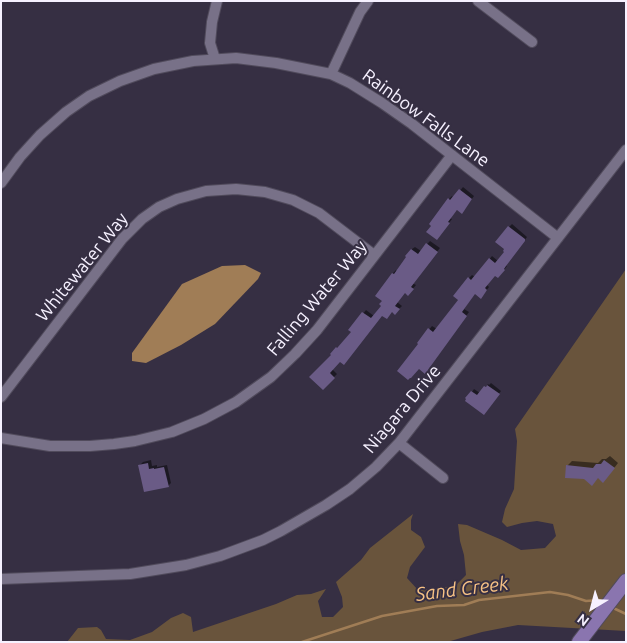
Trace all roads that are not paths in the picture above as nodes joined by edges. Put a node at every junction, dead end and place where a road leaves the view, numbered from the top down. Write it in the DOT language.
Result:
graph roads {
  1 [pos="217,1"];
  2 [pos="368,1"];
  3 [pos="478,1"];
  4 [pos="532,42"];
  5 [pos="215,59"];
  6 [pos="331,74"];
  7 [pos="626,150"];
  8 [pos="452,156"];
  9 [pos="1,183"];
  10 [pos="558,238"];
  11 [pos="374,255"];
  12 [pos="1,397"];
  13 [pos="1,438"];
  14 [pos="399,443"];
  15 [pos="443,478"];
  16 [pos="1,579"];
  17 [pos="626,581"];
  18 [pos="579,642"];
  1 -- 5 [label="street"];
  2 -- 6 [label="street"];
  3 -- 4 [label="street"];
  5 -- 6 [label="street, Rainbow Falls Lane"];
  5 -- 9 [label="street, Rainbow Falls Lane"];
  6 -- 8 [label="street, Rainbow Falls Lane"];
  7 -- 10 [label="street, Niagara Drive"];
  8 -- 10 [label="street, Rainbow Falls Lane"];
  8 -- 11 [label="street, Falling Water Way"];
  10 -- 14 [label="street, Niagara Drive"];
  11 -- 12 [label="street, Whitewater Way"];
  11 -- 13 [label="street, Falling Water Way"];
  14 -- 15 [label="street"];
  14 -- 16 [label="street, Niagara Drive"];
  17 -- 18 [label="main road"];
}
